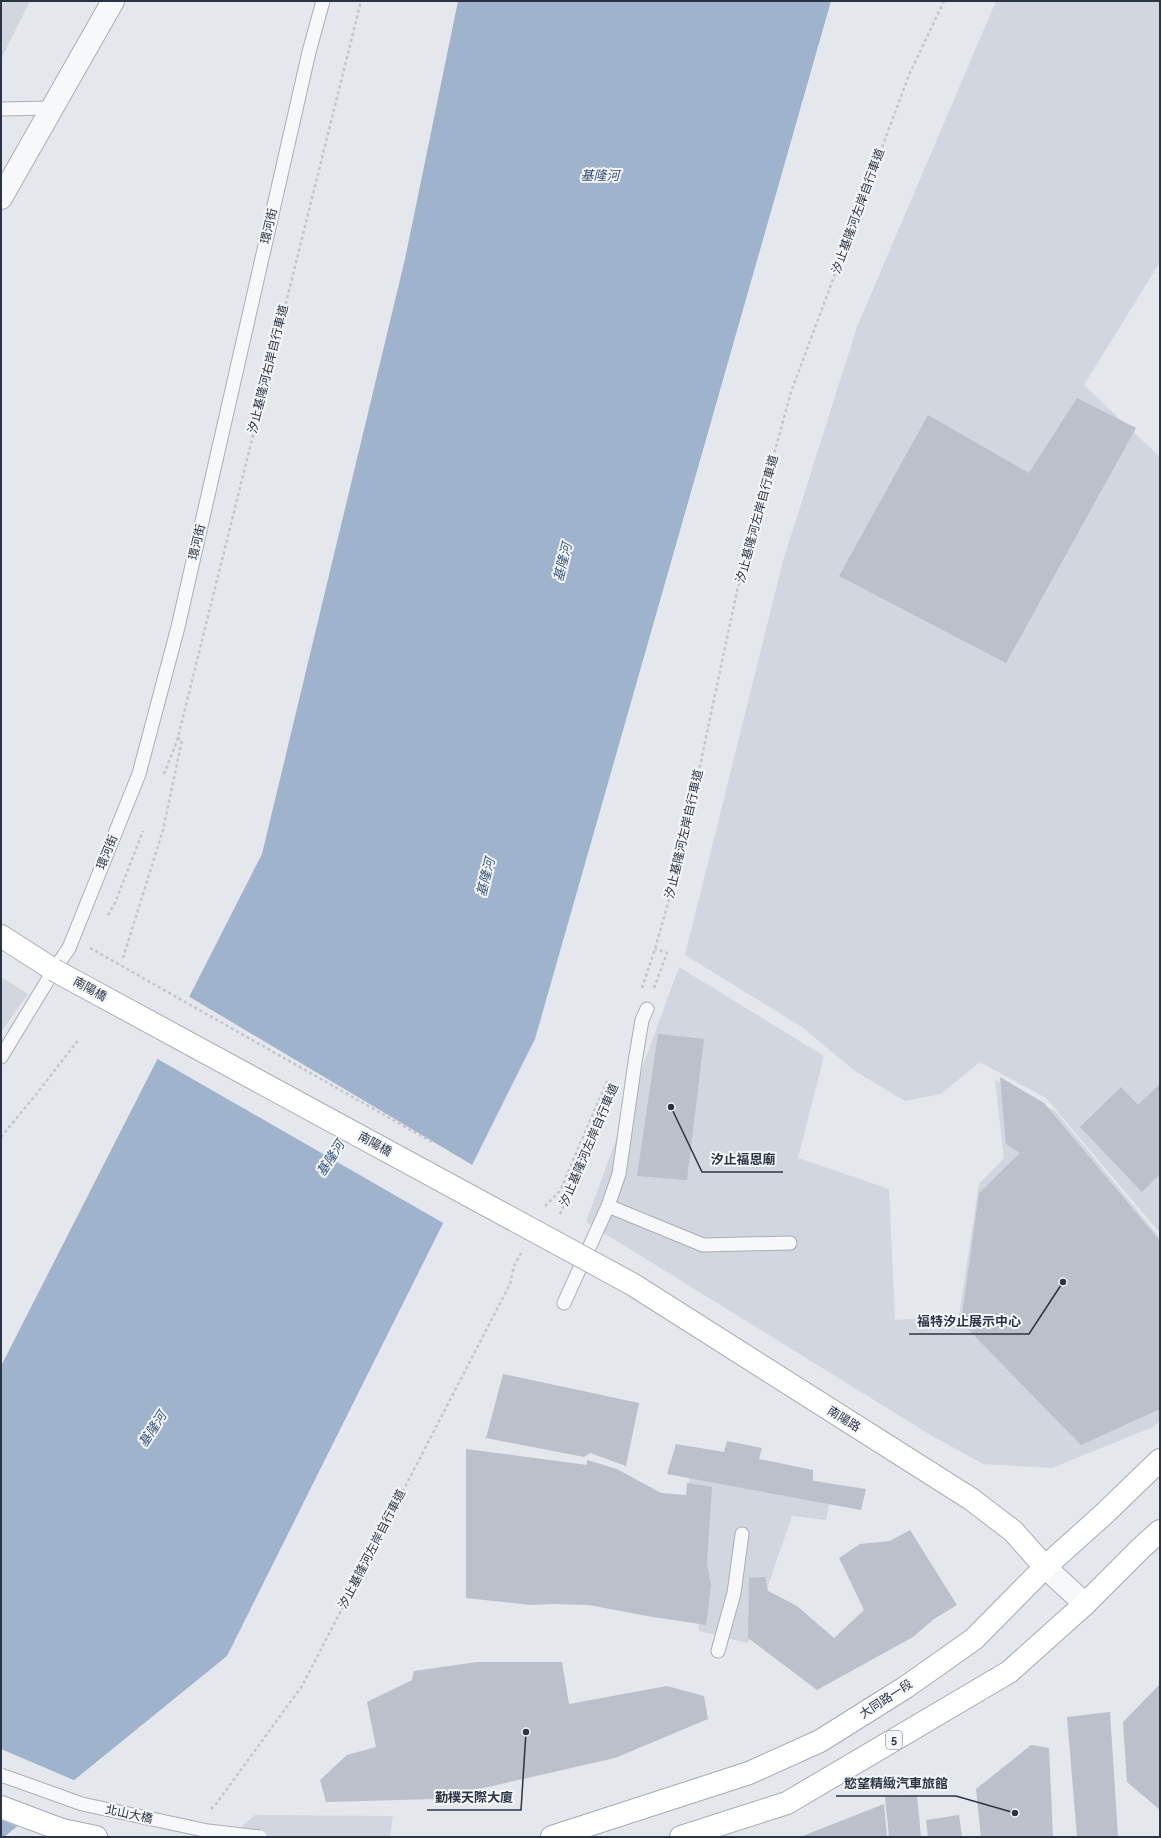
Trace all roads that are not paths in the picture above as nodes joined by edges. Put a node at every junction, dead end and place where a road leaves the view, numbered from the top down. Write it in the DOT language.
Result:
graph roads {
  1 [pos="113,1"];
  2 [pos="323,1"];
  3 [pos="52,108"];
  4 [pos="1,109"];
  5 [pos="1,198"];
  6 [pos="1,936"];
  7 [pos="54,970"];
  8 [pos="647,1009"];
  9 [pos="1,1057"];
  10 [pos="608,1206"];
  11 [pos="790,1243"];
  12 [pos="632,1284"];
  13 [pos="564,1303"];
  14 [pos="1160,1460"];
  15 [pos="1160,1531"];
  16 [pos="742,1534"];
  17 [pos="1045,1567"];
  18 [pos="1086,1604"];
  19 [pos="718,1651"];
  20 [pos="1,1776"];
  21 [pos="1,1807"];
  22 [pos="96,1837"];
  23 [pos="260,1837"];
  24 [pos="552,1837"];
  25 [pos="681,1837"];
  1 -- 3 [label="street"];
  2 -- 7 [label="lane, 環河街"];
  3 -- 4 [label="lane"];
  3 -- 5 [label="street"];
  6 -- 7 [label="main road, 南陽橋"];
  7 -- 9 [label="lane, 環河街"];
  7 -- 12 [label="main road, 南陽橋, bridge"];
  8 -- 10 [label="lane"];
  10 -- 11 [label="lane"];
  10 -- 13 [label="lane"];
  12 -- 17 [label="main road, 南陽路"];
  14 -- 17 [label="main road, 大同路一段"];
  15 -- 18 [label="main road, 5"];
  16 -- 19 [label="lane"];
  17 -- 18 [label="street"];
  17 -- 24 [label="main road, 大同路一段"];
  18 -- 25 [label="main road, 5"];
  20 -- 23 [label="lane, 北山大橋, bridge"];
  21 -- 22 [label="main road"];
}
